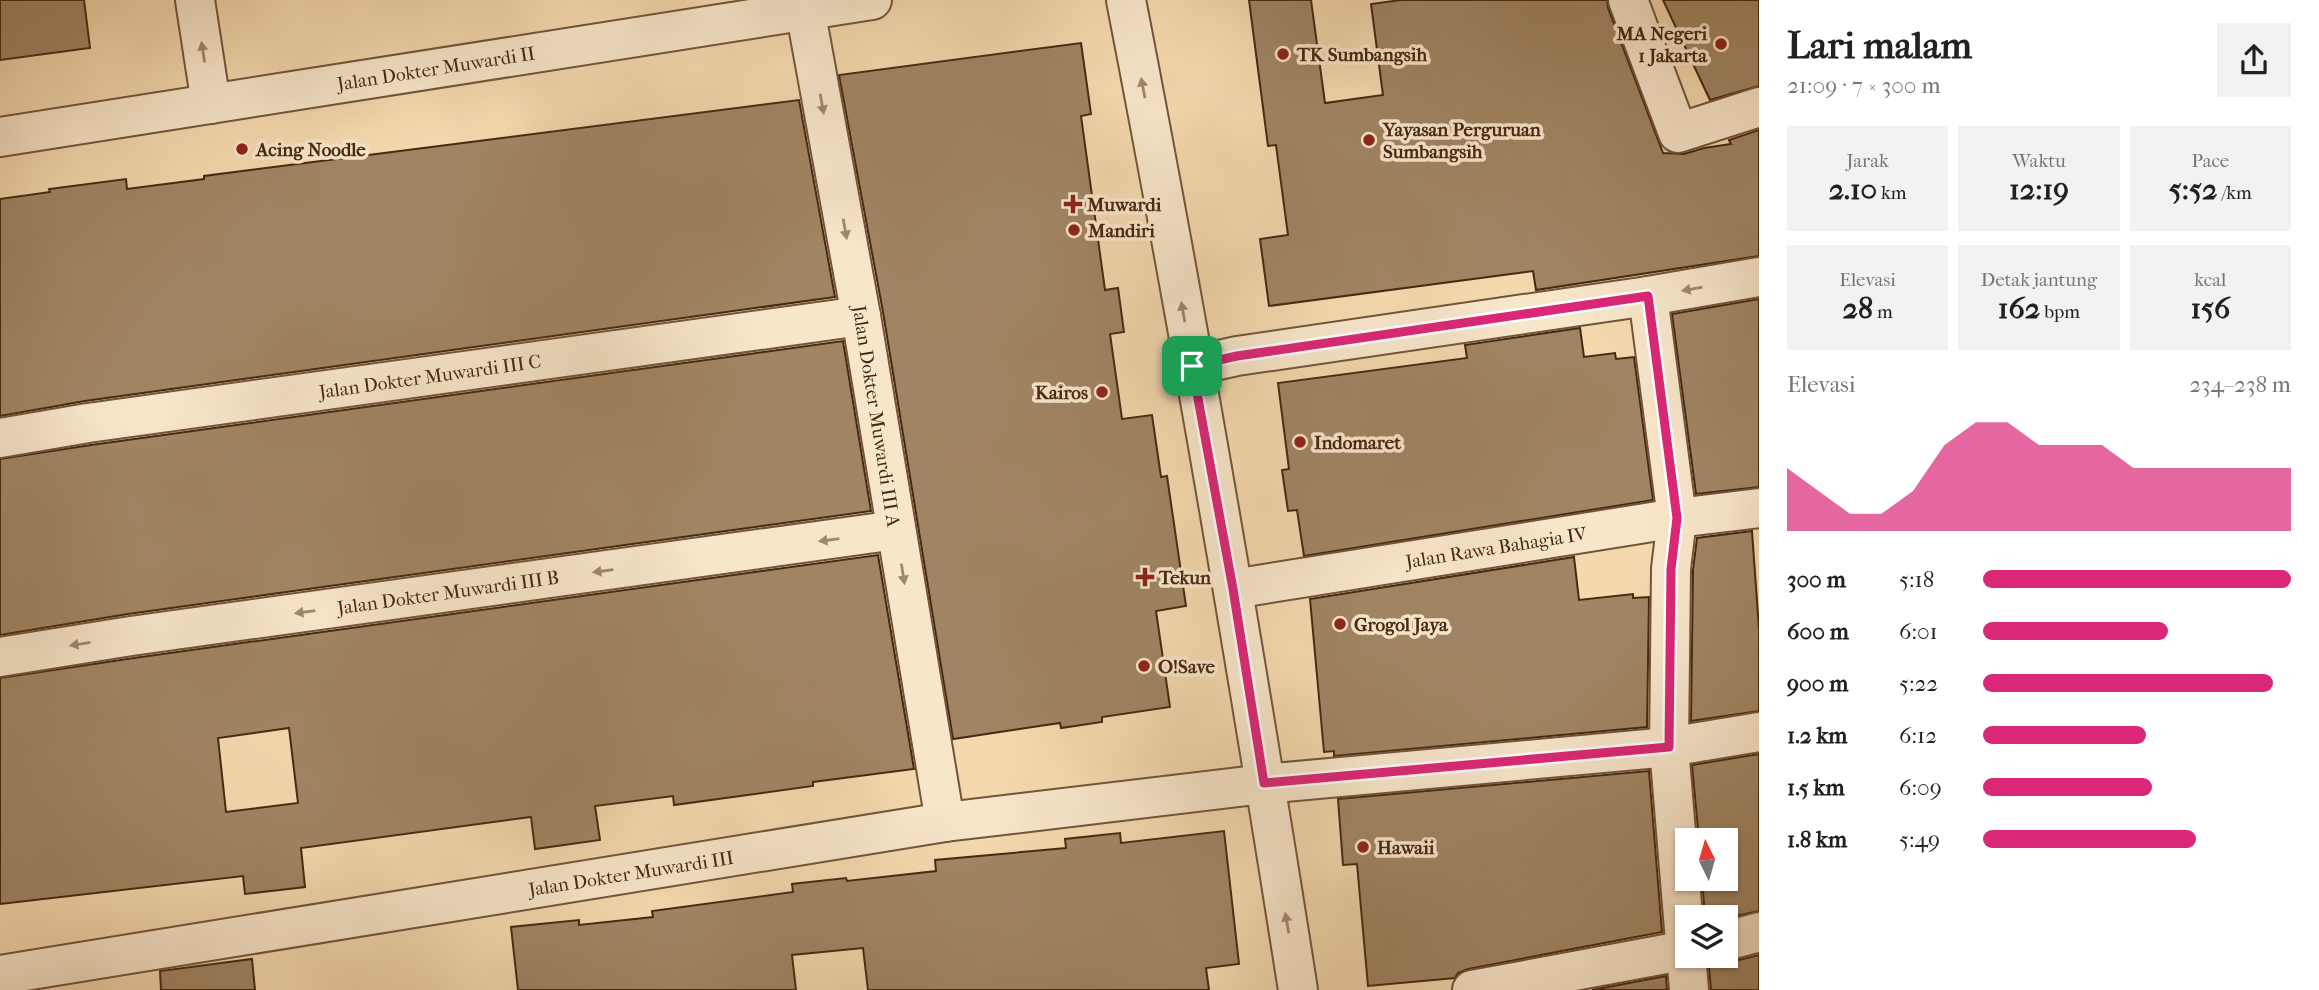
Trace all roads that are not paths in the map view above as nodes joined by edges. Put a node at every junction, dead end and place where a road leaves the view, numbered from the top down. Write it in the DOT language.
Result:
graph roads {
  1 [pos="195,0"];
  2 [pos="872,0"];
  3 [pos="1126,0"];
  4 [pos="1628,0"];
  5 [pos="805,9"];
  6 [pos="211,104"];
  7 [pos="1759,107"];
  8 [pos="0,137"];
  9 [pos="1759,277"];
  10 [pos="1648,296"];
  11 [pos="861,316"];
  12 [pos="1192,366"];
  13 [pos="0,438"];
  14 [pos="1759,508"];
  15 [pos="1677,518"];
  16 [pos="896,530"];
  17 [pos="1233,589"];
  18 [pos="0,657"];
  19 [pos="1759,732"];
  20 [pos="1669,747"];
  21 [pos="1264,783"];
  22 [pos="945,822"];
  23 [pos="1682,905"];
  24 [pos="1759,932"];
  25 [pos="1738,938"];
  26 [pos="1675,953"];
  27 [pos="1687,968"];
  28 [pos="0,975"];
  29 [pos="1298,990"];
  30 [pos="1472,990"];
  31 [pos="1689,990"];
  6 -- 1 [label="street, one-way"];
  2 -- 5 [label="street, Jalan Dokter Muwardi II"];
  12 -- 3 [label="street, one-way"];
  4 -- 7 [label="street"];
  5 -- 6 [label="street, Jalan Dokter Muwardi II"];
  5 -- 11 [label="street, Jalan Dokter Muwardi III A, one-way"];
  6 -- 8 [label="street, Jalan Dokter Muwardi II"];
  9 -- 10 [label="street, one-way"];
  10 -- 12 [label="street"];
  10 -- 15 [label="street"];
  11 -- 13 [label="street, Jalan Dokter Muwardi III C"];
  11 -- 16 [label="street, Jalan Dokter Muwardi III A"];
  12 -- 17 [label="street"];
  14 -- 15 [label="street, Jalan Rawa Bahagia IV"];
  15 -- 17 [label="street, Jalan Rawa Bahagia IV"];
  15 -- 20 [label="street"];
  16 -- 18 [label="street, Jalan Dokter Muwardi III B, one-way"];
  16 -- 22 [label="street, Jalan Dokter Muwardi III A, one-way"];
  17 -- 21 [label="street"];
  19 -- 20 [label="street, Jalan Dokter Muwardi III"];
  20 -- 21 [label="street, Jalan Dokter Muwardi III"];
  20 -- 23 [label="street"];
  21 -- 22 [label="street, Jalan Dokter Muwardi III"];
  29 -- 21 [label="street, one-way"];
  22 -- 28 [label="street, Jalan Dokter Muwardi III"];
  24 -- 25 [label="street"];
  26 -- 30 [label="street"];
  27 -- 31 [label="street"];
}
